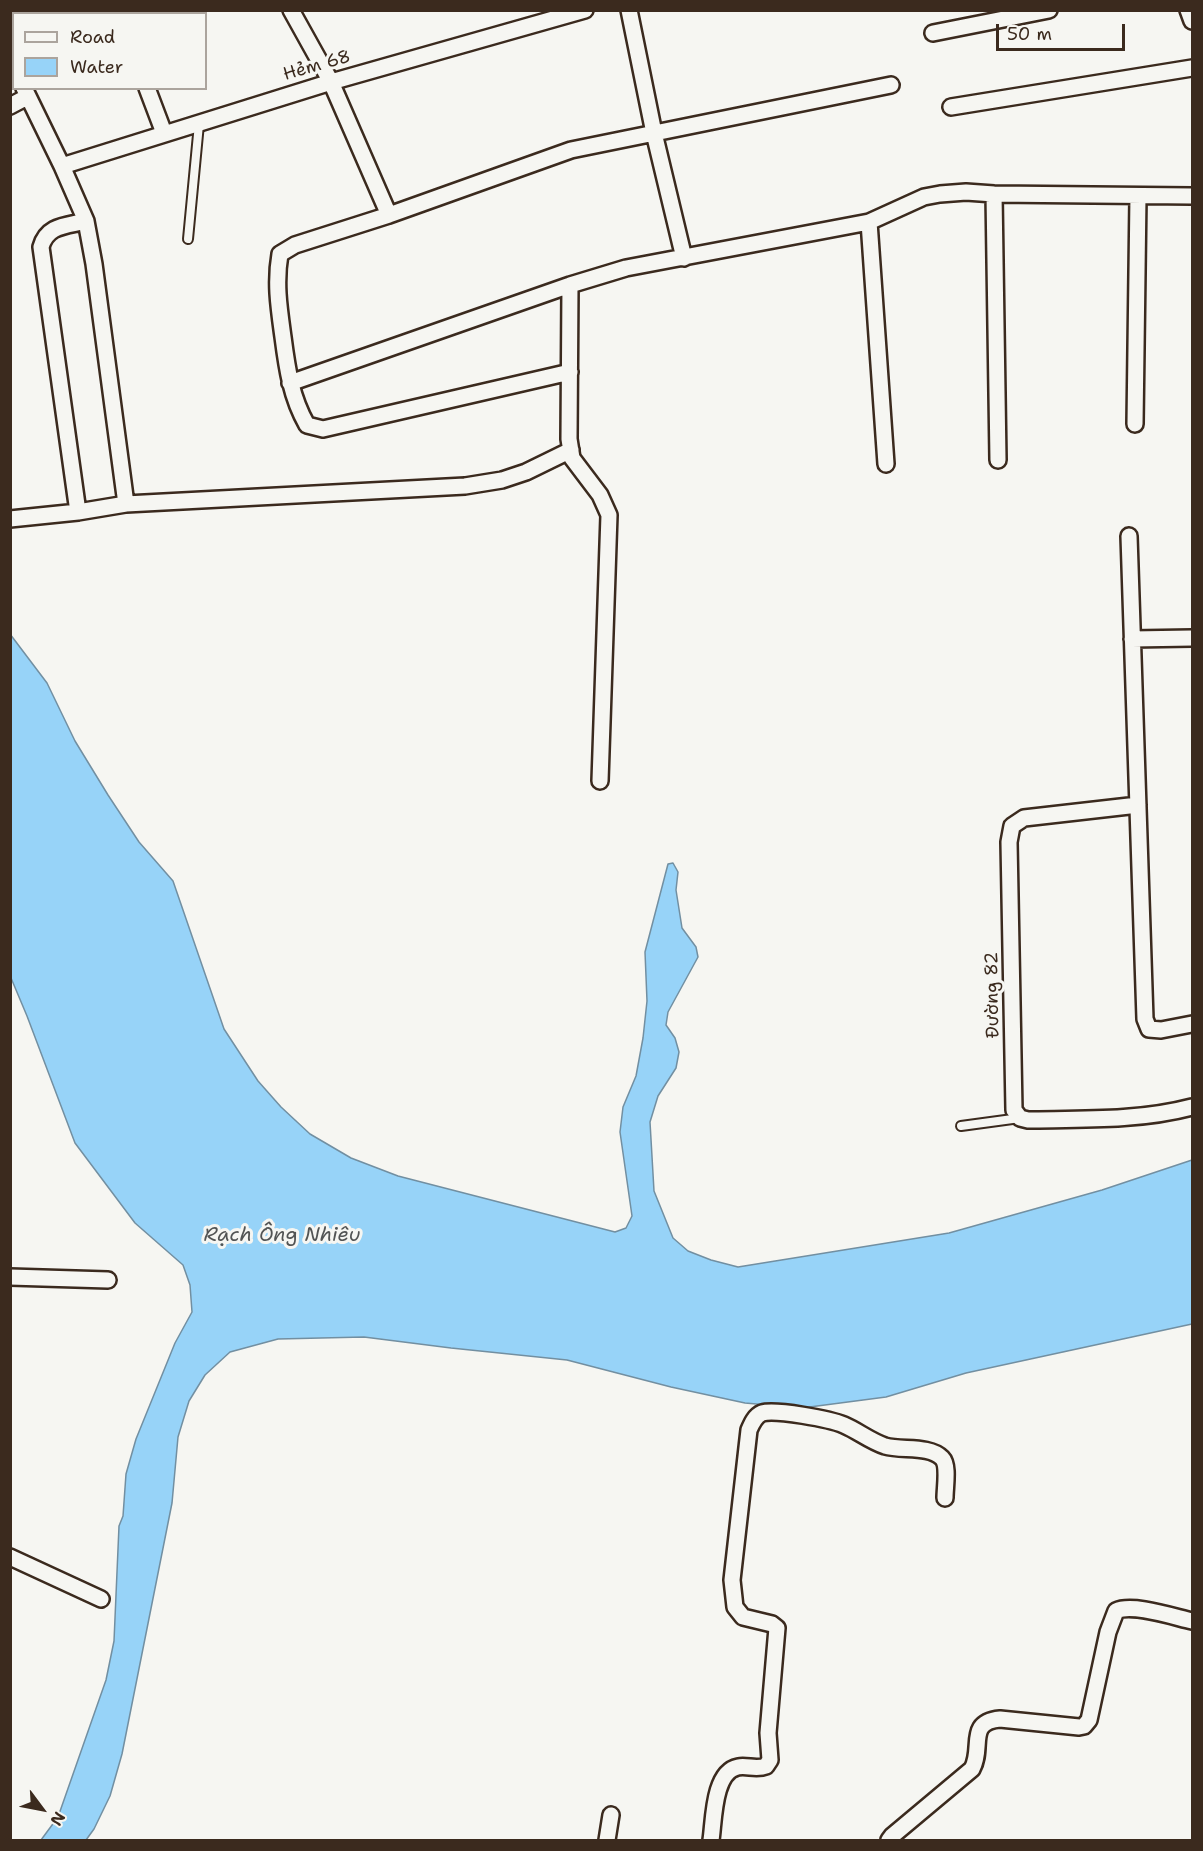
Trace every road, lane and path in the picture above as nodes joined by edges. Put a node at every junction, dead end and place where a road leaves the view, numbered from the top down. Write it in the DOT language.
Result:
graph roads {
  1 [pos="291,10"];
  2 [pos="585,10"];
  3 [pos="629,10"];
  4 [pos="1049,10"];
  5 [pos="1188,10"];
  6 [pos="1192,21"];
  7 [pos="933,33"];
  8 [pos="1192,68"];
  9 [pos="331,82"];
  10 [pos="891,86"];
  11 [pos="148,90"];
  12 [pos="26,93"];
  13 [pos="10,106"];
  14 [pos="951,107"];
  15 [pos="199,122"];
  16 [pos="164,133"];
  17 [pos="654,133"];
  18 [pos="62,166"];
  19 [pos="994,194"];
  20 [pos="1138,196"];
  21 [pos="1192,196"];
  22 [pos="389,215"];
  23 [pos="86,221"];
  24 [pos="869,222"];
  25 [pos="188,239"];
  26 [pos="684,258"];
  27 [pos="570,285"];
  28 [pos="570,372"];
  29 [pos="290,383"];
  30 [pos="1135,424"];
  31 [pos="571,450"];
  32 [pos="998,460"];
  33 [pos="886,464"];
  34 [pos="126,504"];
  35 [pos="78,512"];
  36 [pos="10,519"];
  37 [pos="1130,536"];
  38 [pos="1192,638"];
  39 [pos="1132,639"];
  40 [pos="600,781"];
  41 [pos="1138,806"];
  42 [pos="1192,1024"];
  43 [pos="1192,1107"];
  44 [pos="1020,1119"];
  45 [pos="962,1126"];
  46 [pos="10,1277"];
  47 [pos="108,1280"];
  48 [pos="945,1498"];
  49 [pos="10,1557"];
  50 [pos="101,1599"];
  51 [pos="1192,1621"];
  52 [pos="611,1815"];
  53 [pos="607,1840"];
  54 [pos="711,1840"];
  55 [pos="889,1840"];
  1 -- 9 [label="street"];
  2 -- 9 [label="street, Hẻm 68"];
  3 -- 17 [label="street"];
  4 -- 7 [label="street"];
  5 -- 6 [label="street"];
  8 -- 14 [label="street"];
  9 -- 15 [label="street, Hẻm 68"];
  9 -- 22 [label="street"];
  10 -- 17 [label="street"];
  11 -- 16 [label="street"];
  12 -- 13 [label="street"];
  12 -- 18 [label="street"];
  15 -- 16 [label="street, Hẻm 68"];
  15 -- 25 [label="lane"];
  16 -- 18 [label="street, Hẻm 68"];
  17 -- 22 [label="street"];
  17 -- 26 [label="street"];
  18 -- 23 [label="street"];
  19 -- 20 [label="street"];
  19 -- 24 [label="street"];
  19 -- 32 [label="street"];
  20 -- 21 [label="street"];
  20 -- 30 [label="street"];
  22 -- 29 [label="street"];
  23 -- 34 [label="street"];
  23 -- 35 [label="street"];
  24 -- 26 [label="street"];
  24 -- 33 [label="street"];
  26 -- 27 [label="street"];
  27 -- 28 [label="street"];
  27 -- 29 [label="street"];
  28 -- 29 [label="street"];
  28 -- 31 [label="street"];
  31 -- 34 [label="street"];
  31 -- 40 [label="street"];
  34 -- 35 [label="street"];
  35 -- 36 [label="street"];
  37 -- 39 [label="street"];
  38 -- 39 [label="street"];
  39 -- 41 [label="street"];
  41 -- 42 [label="street"];
  41 -- 44 [label="street, Đường 82"];
  43 -- 44 [label="street"];
  44 -- 45 [label="lane"];
  46 -- 47 [label="street"];
  48 -- 54 [label="street"];
  49 -- 50 [label="street"];
  51 -- 55 [label="street"];
  52 -- 53 [label="street"];
}
